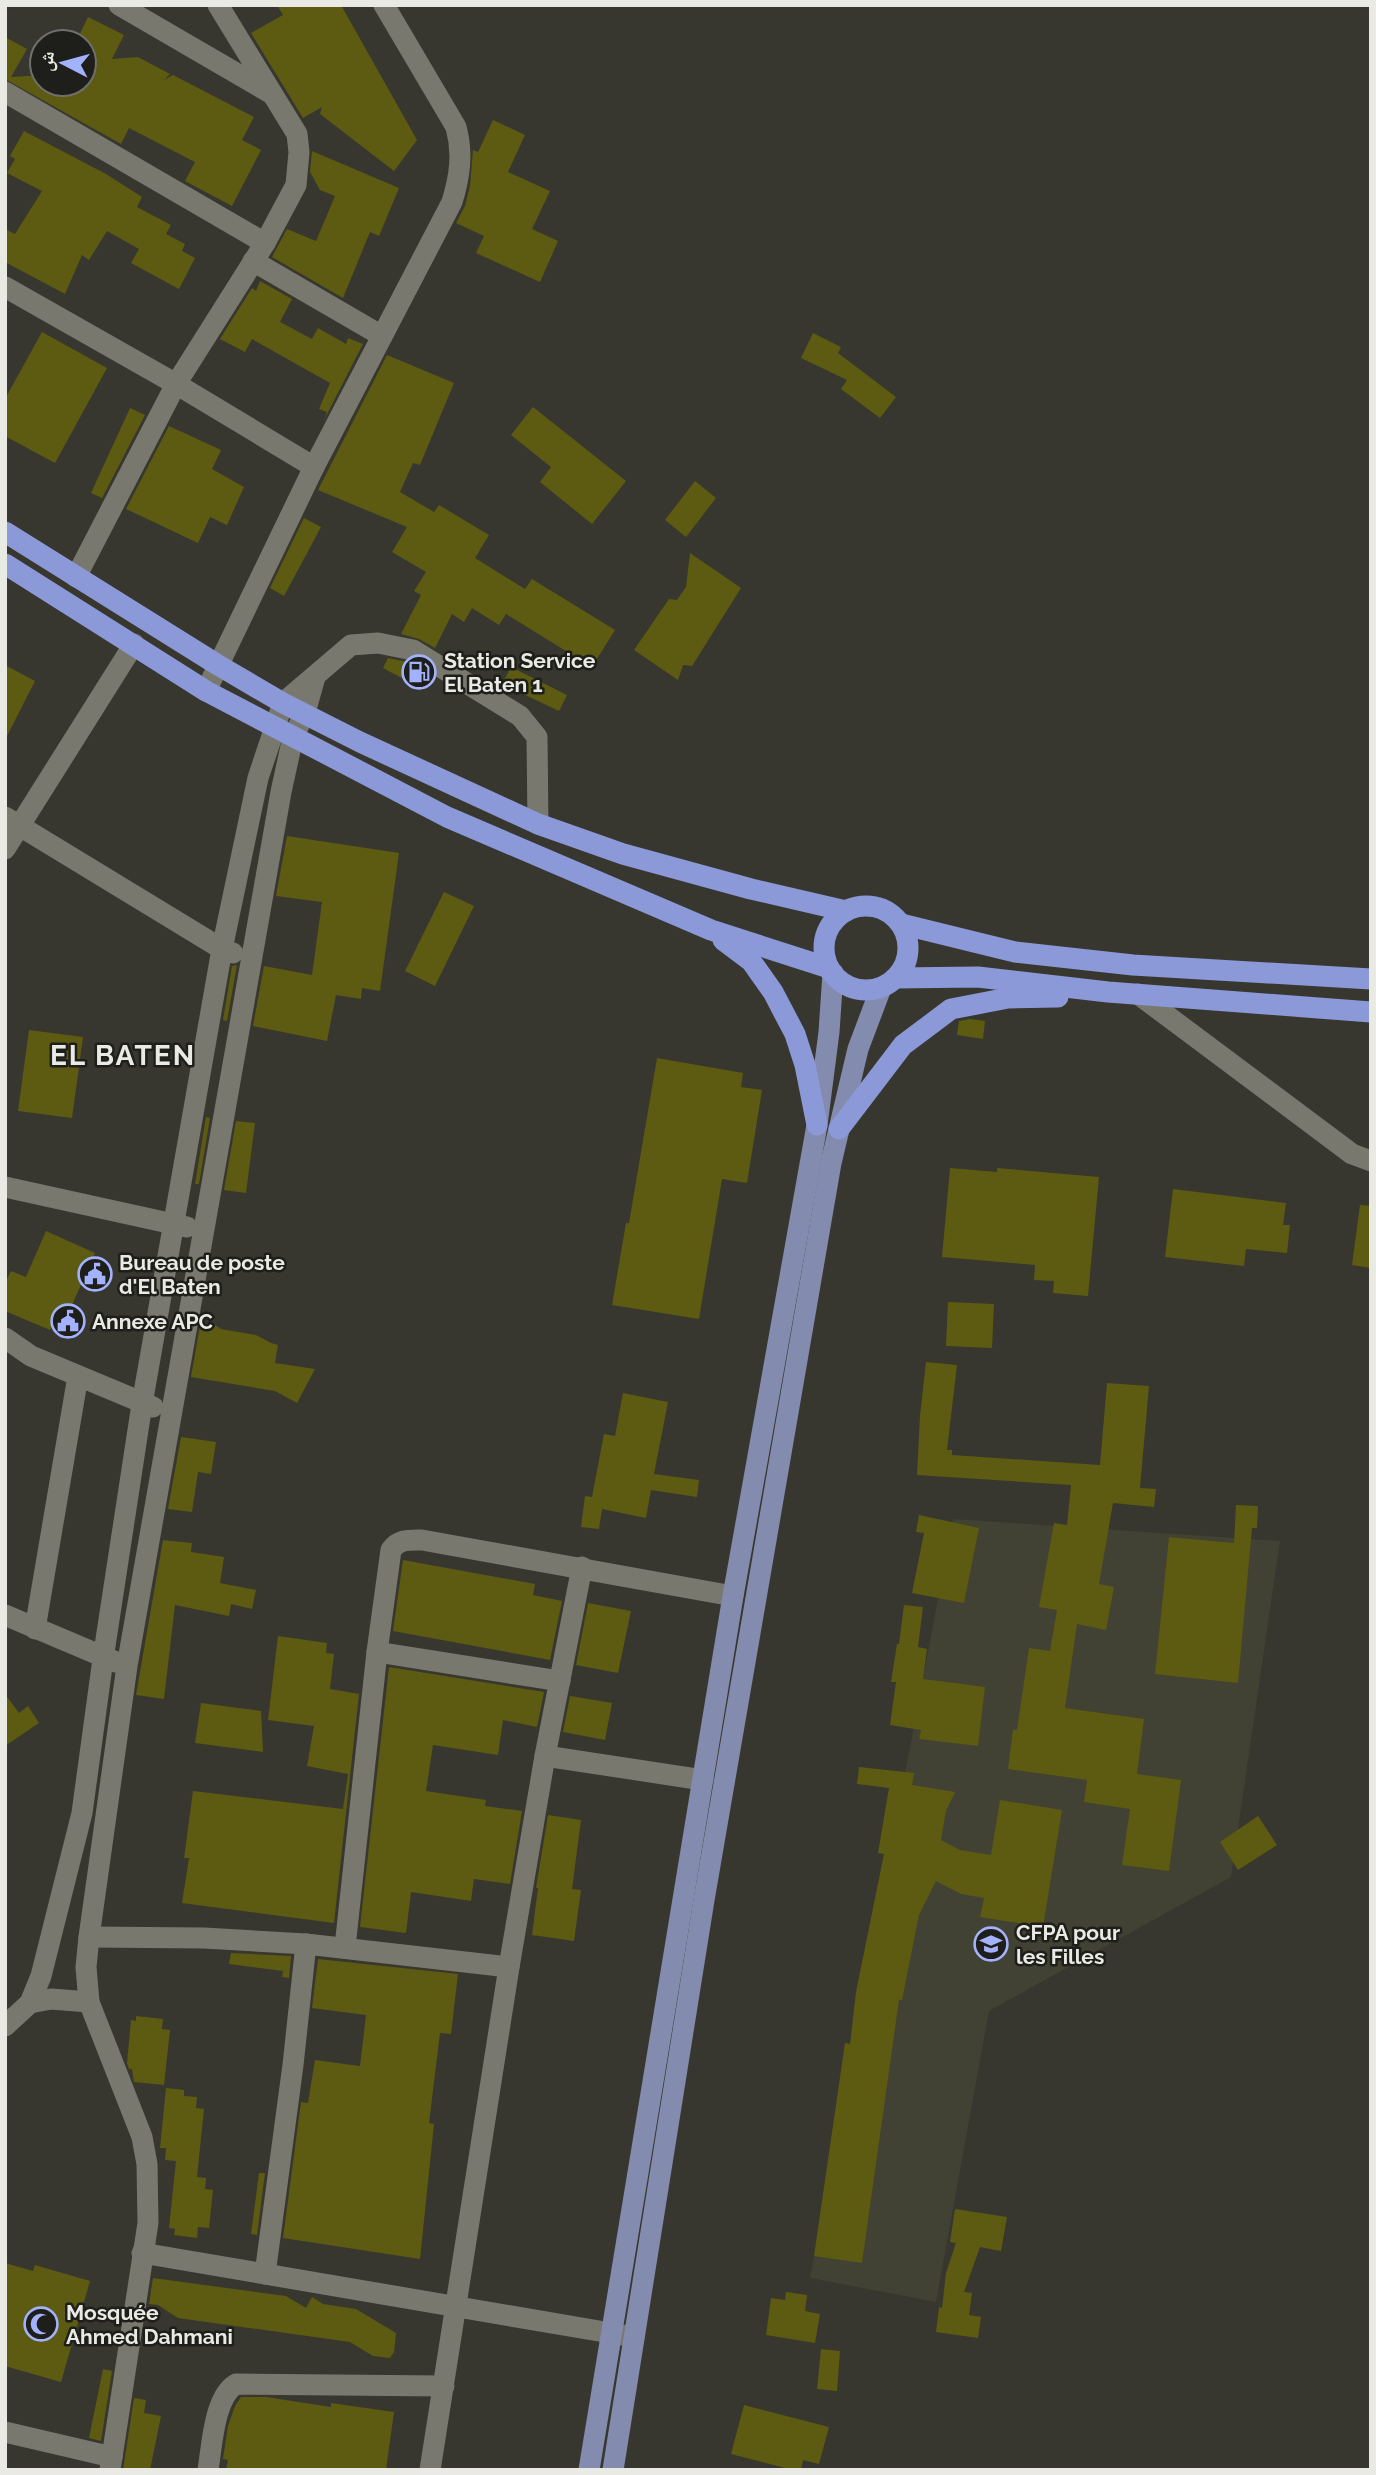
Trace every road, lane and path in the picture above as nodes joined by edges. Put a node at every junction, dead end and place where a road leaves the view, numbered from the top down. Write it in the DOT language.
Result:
graph roads {
  1 [pos="119,5"];
  2 [pos="218,5"];
  3 [pos="384,5"];
  4 [pos="5,92"];
  5 [pos="274,95"];
  6 [pos="265,243"];
  7 [pos="253,261"];
  8 [pos="5,287"];
  9 [pos="382,336"];
  10 [pos="176,384"];
  11 [pos="314,467"];
  12 [pos="5,532"];
  13 [pos="5,564"];
  14 [pos="76,578"];
  15 [pos="134,644"];
  16 [pos="218,665"];
  17 [pos="315,677"];
  18 [pos="206,691"];
  19 [pos="283,703"];
  20 [pos="305,713"];
  21 [pos="283,732"];
  22 [pos="13,822"];
  23 [pos="538,824"];
  24 [pos="5,849"];
  25 [pos="846,911"];
  26 [pos="901,924"];
  27 [pos="710,930"];
  28 [pos="222,949"];
  29 [pos="252,960"];
  30 [pos="831,971"];
  31 [pos="1371,979"];
  32 [pos="888,983"];
  33 [pos="1108,992"];
  34 [pos="1138,994"];
  35 [pos="1371,1012"];
  36 [pos="817,1125"];
  37 [pos="839,1129"];
  38 [pos="1371,1161"];
  39 [pos="5,1187"];
  40 [pos="173,1224"];
  41 [pos="202,1231"];
  42 [pos="5,1338"];
  43 [pos="78,1376"];
  44 [pos="142,1404"];
  45 [pos="172,1412"];
  46 [pos="582,1567"];
  47 [pos="733,1596"];
  48 [pos="5,1615"];
  49 [pos="35,1629"];
  50 [pos="377,1651"];
  51 [pos="103,1659"];
  52 [pos="127,1666"];
  53 [pos="560,1681"];
  54 [pos="713,1721"];
  55 [pos="735,1726"];
  56 [pos="115,1756"];
  57 [pos="545,1756"];
  58 [pos="91,1759"];
  59 [pos="703,1780"];
  60 [pos="89,1937"];
  61 [pos="306,1944"];
  62 [pos="345,1947"];
  63 [pos="509,1967"];
  64 [pos="89,2002"];
  65 [pos="30,2003"];
  66 [pos="5,2026"];
  67 [pos="142,2253"];
  68 [pos="265,2274"];
  69 [pos="457,2306"];
  70 [pos="612,2333"];
  71 [pos="634,2337"];
  72 [pos="444,2386"];
  73 [pos="5,2432"];
  74 [pos="111,2463"];
  75 [pos="208,2470"];
  76 [pos="430,2470"];
  77 [pos="589,2470"];
  78 [pos="613,2470"];
  1 -- 5 [label="street"];
  2 -- 5 [label="street"];
  3 -- 9 [label="street"];
  4 -- 6 [label="street"];
  5 -- 6 [label="street"];
  6 -- 7 [label="street"];
  7 -- 9 [label="street"];
  7 -- 10 [label="street"];
  8 -- 10 [label="street"];
  9 -- 11 [label="street"];
  10 -- 11 [label="street"];
  10 -- 14 [label="street"];
  11 -- 16 [label="street"];
  12 -- 14 [label="highway"];
  13 -- 15 [label="highway"];
  14 -- 16 [label="highway"];
  15 -- 18 [label="highway"];
  15 -- 22 [label="street"];
  16 -- 18 [label="street"];
  16 -- 19 [label="highway"];
  17 -- 19 [label="street"];
  17 -- 20 [label="street"];
  17 -- 23 [label="street"];
  18 -- 21 [label="highway"];
  19 -- 20 [label="highway"];
  19 -- 21 [label="street"];
  20 -- 21 [label="street"];
  20 -- 23 [label="highway"];
  21 -- 27 [label="highway"];
  21 -- 28 [label="street"];
  21 -- 29 [label="street"];
  22 -- 24 [label="street"];
  22 -- 28 [label="street"];
  23 -- 25 [label="highway"];
  25 -- 26 [label="highway"];
  25 -- 30 [label="highway"];
  26 -- 31 [label="highway"];
  26 -- 32 [label="highway"];
  27 -- 30 [label="highway"];
  27 -- 36 [label="highway"];
  28 -- 29 [label="street"];
  28 -- 40 [label="street"];
  29 -- 41 [label="street"];
  30 -- 32 [label="highway"];
  30 -- 36 [label="main road"];
  32 -- 33 [label="highway"];
  32 -- 37 [label="main road"];
  33 -- 34 [label="highway"];
  33 -- 37 [label="highway"];
  34 -- 35 [label="highway"];
  34 -- 38 [label="street"];
  36 -- 47 [label="main road"];
  37 -- 55 [label="main road"];
  39 -- 40 [label="street"];
  40 -- 41 [label="street"];
  40 -- 44 [label="street"];
  41 -- 45 [label="street"];
  42 -- 43 [label="street"];
  43 -- 44 [label="street"];
  43 -- 49 [label="street"];
  44 -- 45 [label="street"];
  44 -- 51 [label="street"];
  45 -- 52 [label="street"];
  46 -- 47 [label="street"];
  46 -- 50 [label="street"];
  46 -- 53 [label="street"];
  47 -- 54 [label="main road"];
  48 -- 49 [label="street"];
  49 -- 51 [label="street"];
  50 -- 53 [label="street"];
  50 -- 62 [label="street"];
  51 -- 52 [label="street"];
  51 -- 58 [label="street"];
  52 -- 56 [label="street"];
  53 -- 57 [label="street"];
  54 -- 55 [label="main road"];
  54 -- 59 [label="main road"];
  55 -- 71 [label="main road"];
  56 -- 58 [label="street"];
  56 -- 60 [label="street"];
  57 -- 59 [label="street"];
  57 -- 63 [label="street"];
  58 -- 65 [label="street"];
  59 -- 70 [label="main road"];
  60 -- 61 [label="street"];
  60 -- 64 [label="street"];
  61 -- 62 [label="street"];
  61 -- 68 [label="street"];
  62 -- 63 [label="street"];
  63 -- 69 [label="street"];
  64 -- 65 [label="street"];
  64 -- 67 [label="street"];
  65 -- 66 [label="street"];
  67 -- 68 [label="street"];
  67 -- 74 [label="street"];
  68 -- 69 [label="street"];
  69 -- 70 [label="street"];
  69 -- 72 [label="street"];
  70 -- 71 [label="street"];
  70 -- 77 [label="main road"];
  71 -- 78 [label="main road"];
  72 -- 75 [label="street"];
  72 -- 76 [label="street"];
  73 -- 74 [label="street"];
}
